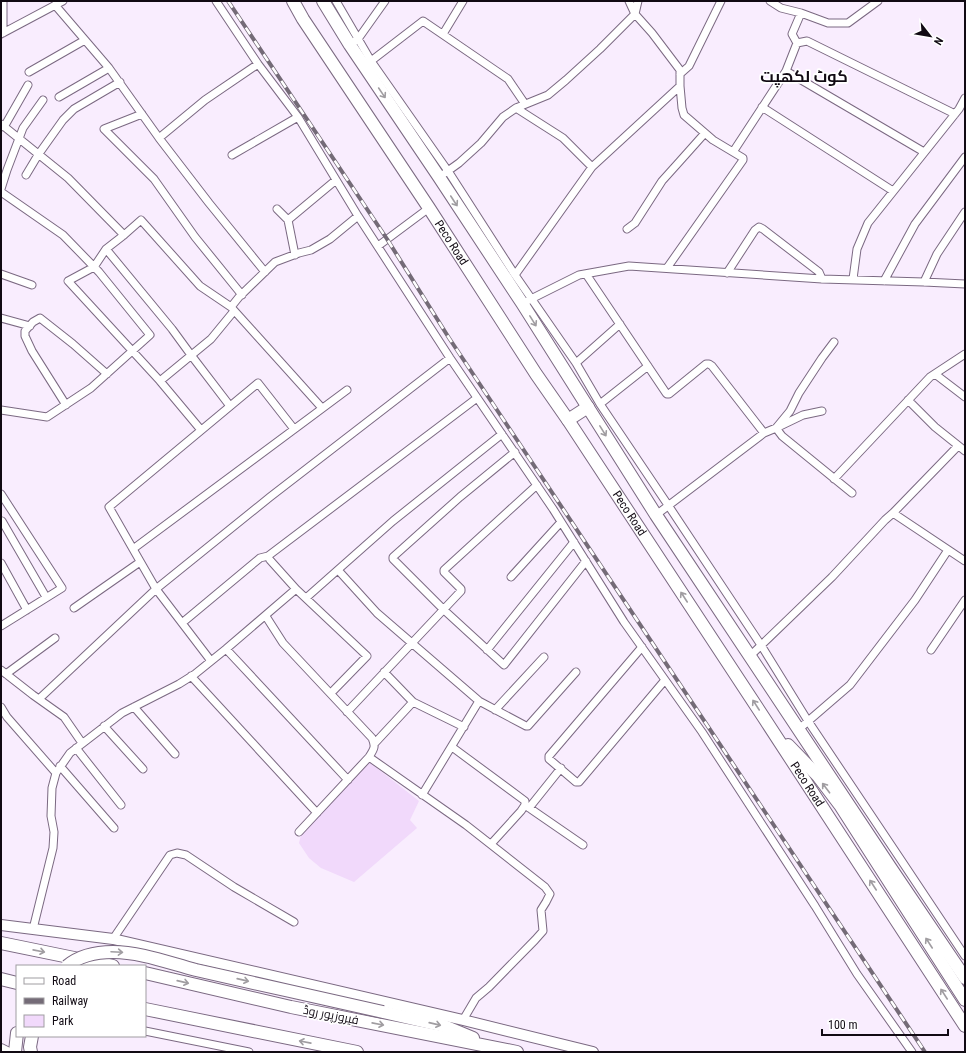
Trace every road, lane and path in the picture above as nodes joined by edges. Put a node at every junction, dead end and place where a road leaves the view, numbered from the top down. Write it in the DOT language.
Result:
graph roads {
  1 [pos="3,1"];
  2 [pos="63,1"];
  3 [pos="216,1"];
  4 [pos="293,1"];
  5 [pos="323,1"];
  6 [pos="336,1"];
  7 [pos="384,1"];
  8 [pos="463,1"];
  9 [pos="630,1"];
  10 [pos="638,1"];
  11 [pos="721,1"];
  12 [pos="770,1"];
  13 [pos="878,1"];
  14 [pos="55,5"];
  15 [pos="801,13"];
  16 [pos="635,14"];
  17 [pos="2,33"];
  18 [pos="444,34"];
  19 [pos="85,40"];
  20 [pos="354,42"];
  21 [pos="797,43"];
  22 [pos="372,61"];
  23 [pos="258,64"];
  24 [pos="109,68"];
  25 [pos="29,72"];
  26 [pos="786,72"];
  27 [pos="680,74"];
  28 [pos="120,82"];
  29 [pos="28,85"];
  30 [pos="680,86"];
  31 [pos="59,97"];
  32 [pos="965,98"];
  33 [pos="43,100"];
  34 [pos="525,104"];
  35 [pos="762,107"];
  36 [pos="516,108"];
  37 [pos="142,114"];
  38 [pos="954,114"];
  39 [pos="298,117"];
  40 [pos="3,126"];
  41 [pos="706,133"];
  42 [pos="159,138"];
  43 [pos="18,139"];
  44 [pos="733,152"];
  45 [pos="924,152"];
  46 [pos="232,154"];
  47 [pos="38,155"];
  48 [pos="965,157"];
  49 [pos="592,167"];
  50 [pos="444,174"];
  51 [pos="26,175"];
  52 [pos="336,180"];
  53 [pos="1,190"];
  54 [pos="893,191"];
  55 [pos="429,208"];
  56 [pos="278,209"];
  57 [pos="965,212"];
  58 [pos="358,216"];
  59 [pos="288,220"];
  60 [pos="627,229"];
  61 [pos="124,235"];
  62 [pos="378,246"];
  63 [pos="106,249"];
  64 [pos="294,254"];
  65 [pos="94,267"];
  66 [pos="667,268"];
  67 [pos="265,272"];
  68 [pos="727,273"];
  69 [pos="1,274"];
  70 [pos="586,274"];
  71 [pos="515,275"];
  72 [pos="822,279"];
  73 [pos="852,279"];
  74 [pos="884,280"];
  75 [pos="924,282"];
  76 [pos="965,284"];
  77 [pos="32,285"];
  78 [pos="242,295"];
  79 [pos="527,301"];
  80 [pos="232,309"];
  81 [pos="1,318"];
  82 [pos="620,324"];
  83 [pos="30,326"];
  84 [pos="834,342"];
  85 [pos="132,351"];
  86 [pos="965,354"];
  87 [pos="191,355"];
  88 [pos="450,358"];
  89 [pos="576,364"];
  90 [pos="648,366"];
  91 [pos="107,374"];
  92 [pos="935,374"];
  93 [pos="160,381"];
  94 [pos="347,390"];
  95 [pos="965,397"];
  96 [pos="477,398"];
  97 [pos="908,400"];
  98 [pos="600,404"];
  99 [pos="66,405"];
  100 [pos="230,406"];
  101 [pos="588,407"];
  102 [pos="322,408"];
  103 [pos="1,410"];
  104 [pos="822,411"];
  105 [pos="568,420"];
  106 [pos="776,428"];
  107 [pos="294,429"];
  108 [pos="201,430"];
  109 [pos="764,433"];
  110 [pos="502,434"];
  111 [pos="624,438"];
  112 [pos="612,446"];
  113 [pos="958,446"];
  114 [pos="965,451"];
  115 [pos="515,452"];
  116 [pos="641,464"];
  117 [pos="629,472"];
  118 [pos="834,479"];
  119 [pos="537,485"];
  120 [pos="852,493"];
  121 [pos="1,494"];
  122 [pos="668,505"];
  123 [pos="892,513"];
  124 [pos="656,515"];
  125 [pos="2,521"];
  126 [pos="561,522"];
  127 [pos="574,542"];
  128 [pos="133,549"];
  129 [pos="948,550"];
  130 [pos="270,560"];
  131 [pos="965,561"];
  132 [pos="140,562"];
  133 [pos="586,562"];
  134 [pos="1,563"];
  135 [pos="338,570"];
  136 [pos="511,577"];
  137 [pos="296,588"];
  138 [pos="156,589"];
  139 [pos="46,597"];
  140 [pos="306,598"];
  141 [pos="965,600"];
  142 [pos="74,608"];
  143 [pos="27,610"];
  144 [pos="444,610"];
  145 [pos="264,617"];
  146 [pos="182,623"];
  147 [pos="1,626"];
  148 [pos="55,638"];
  149 [pos="411,643"];
  150 [pos="761,645"];
  151 [pos="642,647"];
  152 [pos="226,649"];
  153 [pos="487,650"];
  154 [pos="931,650"];
  155 [pos="750,656"];
  156 [pos="544,657"];
  157 [pos="211,661"];
  158 [pos="3,672"];
  159 [pos="384,672"];
  160 [pos="576,672"];
  161 [pos="191,676"];
  162 [pos="665,680"];
  163 [pos="330,693"];
  164 [pos="39,700"];
  165 [pos="480,701"];
  166 [pos="413,702"];
  167 [pos="1,707"];
  168 [pos="134,707"];
  169 [pos="495,710"];
  170 [pos="347,712"];
  171 [pos="766,721"];
  172 [pos="803,725"];
  173 [pos="104,726"];
  174 [pos="464,727"];
  175 [pos="82,743"];
  176 [pos="374,744"];
  177 [pos="452,747"];
  178 [pos="76,748"];
  179 [pos="175,754"];
  180 [pos="369,757"];
  181 [pos="561,768"];
  182 [pos="143,769"];
  183 [pos="58,770"];
  184 [pos="348,780"];
  185 [pos="422,795"];
  186 [pos="121,805"];
  187 [pos="527,807"];
  188 [pos="317,813"];
  189 [pos="114,828"];
  190 [pos="299,832"];
  191 [pos="491,844"];
  192 [pos="583,845"];
  193 [pos="901,860"];
  194 [pos="890,867"];
  195 [pos="294,922"];
  196 [pos="1,925"];
  197 [pos="33,929"];
  198 [pos="113,939"];
  199 [pos="1,943"];
  200 [pos="965,956"];
  201 [pos="68,965"];
  202 [pos="108,965"];
  203 [pos="146,973"];
  204 [pos="965,978"];
  205 [pos="1,979"];
  206 [pos="16,983"];
  207 [pos="965,1000"];
  208 [pos="146,1009"];
  209 [pos="463,1020"];
  210 [pos="965,1026"];
  211 [pos="146,1031"];
  212 [pos="17,1037"];
  213 [pos="32,1037"];
  214 [pos="1,1048"];
  215 [pos="500,1049"];
  216 [pos="7,1052"];
  217 [pos="15,1052"];
  218 [pos="31,1052"];
  219 [pos="249,1052"];
  220 [pos="357,1052"];
  221 [pos="517,1052"];
  222 [pos="593,1052"];
  223 [pos="912,1052"];
  1 -- 17 [label="street"];
  2 -- 14 [label="street"];
  3 -- 23 [label="street"];
  4 -- 55 [label="main road, Peco Road"];
  5 -- 20 [label="main road, Peco Road"];
  6 -- 20 [label="street"];
  7 -- 20 [label="street"];
  8 -- 18 [label="street"];
  9 -- 16 [label="street"];
  10 -- 16 [label="street"];
  11 -- 27 [label="street"];
  12 -- 15 [label="street"];
  13 -- 15 [label="street"];
  14 -- 17 [label="street"];
  14 -- 19 [label="street"];
  15 -- 21 [label="street"];
  16 -- 27 [label="street"];
  16 -- 34 [label="street"];
  18 -- 22 [label="street"];
  18 -- 34 [label="street"];
  19 -- 24 [label="street"];
  19 -- 25 [label="street"];
  20 -- 22 [label="street"];
  20 -- 50 [label="main road, Peco Road, one-way"];
  21 -- 26 [label="street"];
  21 -- 38 [label="street"];
  22 -- 50 [label="street"];
  23 -- 39 [label="street"];
  23 -- 42 [label="street"];
  24 -- 28 [label="street"];
  24 -- 31 [label="street"];
  26 -- 35 [label="street"];
  26 -- 45 [label="street"];
  27 -- 30 [label="street"];
  28 -- 37 [label="street"];
  28 -- 47 [label="street"];
  29 -- 40 [label="street"];
  30 -- 41 [label="street"];
  30 -- 49 [label="street"];
  32 -- 38 [label="street"];
  33 -- 43 [label="street"];
  34 -- 36 [label="street"];
  35 -- 44 [label="street"];
  35 -- 54 [label="street"];
  36 -- 49 [label="street"];
  36 -- 50 [label="street"];
  37 -- 42 [label="street"];
  37 -- 78 [label="street"];
  38 -- 45 [label="street"];
  39 -- 46 [label="street"];
  39 -- 52 [label="street"];
  40 -- 43 [label="street"];
  41 -- 44 [label="street"];
  41 -- 60 [label="street"];
  42 -- 67 [label="street"];
  43 -- 47 [label="street"];
  43 -- 53 [label="street"];
  44 -- 66 [label="street"];
  45 -- 54 [label="street"];
  47 -- 51 [label="street"];
  47 -- 61 [label="street"];
  48 -- 74 [label="street"];
  49 -- 71 [label="street"];
  50 -- 71 [label="street"];
  50 -- 79 [label="main road, Peco Road, one-way"];
  52 -- 58 [label="street"];
  52 -- 59 [label="street"];
  53 -- 65 [label="street"];
  54 -- 73 [label="street"];
  55 -- 62 [label="street"];
  55 -- 105 [label="main road, Peco Road"];
  56 -- 59 [label="street"];
  57 -- 75 [label="street"];
  58 -- 62 [label="street"];
  58 -- 64 [label="street"];
  59 -- 64 [label="street"];
  61 -- 63 [label="street"];
  61 -- 80 [label="street"];
  62 -- 88 [label="street"];
  63 -- 65 [label="street"];
  63 -- 87 [label="street"];
  64 -- 67 [label="street"];
  65 -- 85 [label="street"];
  65 -- 85 [label="street"];
  66 -- 68 [label="street"];
  66 -- 70 [label="street"];
  67 -- 78 [label="street"];
  68 -- 72 [label="street"];
  68 -- 72 [label="street"];
  69 -- 77 [label="street"];
  70 -- 79 [label="street"];
  70 -- 82 [label="street"];
  71 -- 79 [label="street"];
  72 -- 73 [label="street"];
  73 -- 74 [label="street"];
  74 -- 75 [label="street"];
  75 -- 76 [label="street"];
  78 -- 80 [label="street"];
  79 -- 89 [label="street"];
  79 -- 101 [label="main road, Peco Road, one-way"];
  80 -- 87 [label="street"];
  80 -- 102 [label="street"];
  81 -- 83 [label="street"];
  82 -- 89 [label="street"];
  82 -- 90 [label="street"];
  83 -- 91 [label="street"];
  83 -- 99 [label="street"];
  84 -- 106 [label="street"];
  85 -- 91 [label="street"];
  85 -- 93 [label="street"];
  86 -- 92 [label="street"];
  87 -- 93 [label="street"];
  87 -- 100 [label="street"];
  88 -- 96 [label="street"];
  88 -- 138 [label="street"];
  89 -- 98 [label="street"];
  90 -- 98 [label="street"];
  90 -- 109 [label="street"];
  91 -- 99 [label="street"];
  92 -- 95 [label="street"];
  92 -- 97 [label="street"];
  93 -- 108 [label="street"];
  94 -- 102 [label="street"];
  96 -- 110 [label="street"];
  96 -- 146 [label="street"];
  97 -- 113 [label="street"];
  97 -- 118 [label="street"];
  98 -- 111 [label="street"];
  99 -- 103 [label="street"];
  100 -- 107 [label="street"];
  100 -- 108 [label="street"];
  101 -- 105 [label="main road"];
  101 -- 112 [label="main road, Peco Road, one-way"];
  102 -- 107 [label="street"];
  104 -- 106 [label="street"];
  171 -- 105 [label="main road, Peco Road, one-way"];
  106 -- 109 [label="street"];
  106 -- 118 [label="street"];
  107 -- 128 [label="street"];
  108 -- 128 [label="street"];
  109 -- 122 [label="street"];
  110 -- 115 [label="street"];
  110 -- 135 [label="street"];
  111 -- 112 [label="street"];
  111 -- 116 [label="street"];
  112 -- 117 [label="main road, Peco Road"];
  113 -- 114 [label="street"];
  113 -- 123 [label="street"];
  115 -- 119 [label="street"];
  115 -- 144 [label="street"];
  116 -- 117 [label="street"];
  116 -- 122 [label="street"];
  117 -- 124 [label="main road, Peco Road"];
  118 -- 120 [label="street"];
  119 -- 126 [label="street"];
  119 -- 144 [label="street"];
  121 -- 139 [label="street"];
  122 -- 124 [label="street"];
  122 -- 150 [label="street"];
  123 -- 129 [label="street"];
  123 -- 150 [label="street"];
  124 -- 155 [label="main road, Peco Road"];
  125 -- 139 [label="street"];
  126 -- 127 [label="street"];
  126 -- 136 [label="street"];
  127 -- 133 [label="street"];
  127 -- 153 [label="street"];
  128 -- 132 [label="street"];
  129 -- 131 [label="street"];
  129 -- 172 [label="street"];
  130 -- 137 [label="street"];
  132 -- 138 [label="street"];
  132 -- 142 [label="street"];
  133 -- 151 [label="street"];
  133 -- 153 [label="street"];
  134 -- 143 [label="street"];
  135 -- 140 [label="street"];
  135 -- 149 [label="street"];
  137 -- 140 [label="street"];
  137 -- 145 [label="street"];
  138 -- 146 [label="street"];
  138 -- 164 [label="street"];
  139 -- 143 [label="street"];
  140 -- 163 [label="street"];
  141 -- 154 [label="street"];
  143 -- 147 [label="street"];
  144 -- 149 [label="street"];
  144 -- 153 [label="street"];
  145 -- 152 [label="street"];
  145 -- 163 [label="street"];
  146 -- 157 [label="street"];
  148 -- 158 [label="street"];
  149 -- 159 [label="street"];
  149 -- 165 [label="street"];
  150 -- 155 [label="street"];
  150 -- 172 [label="street"];
  151 -- 162 [label="street"];
  151 -- 181 [label="street"];
  152 -- 157 [label="street"];
  152 -- 184 [label="street"];
  155 -- 172 [label="main road, Peco Road"];
  156 -- 169 [label="street"];
  157 -- 161 [label="street"];
  158 -- 164 [label="street"];
  159 -- 166 [label="street"];
  159 -- 170 [label="street"];
  160 -- 169 [label="street"];
  161 -- 168 [label="street"];
  161 -- 188 [label="street"];
  162 -- 181 [label="street"];
  162 -- 223 [label="street"];
  163 -- 170 [label="street"];
  164 -- 175 [label="street"];
  165 -- 169 [label="street"];
  165 -- 174 [label="street"];
  166 -- 174 [label="street"];
  166 -- 176 [label="street"];
  167 -- 183 [label="street"];
  168 -- 173 [label="street"];
  168 -- 179 [label="street"];
  170 -- 176 [label="street"];
  207 -- 171 [label="main road, one-way"];
  210 -- 171 [label="main road, Peco Road, one-way"];
  172 -- 193 [label="street"];
  172 -- 194 [label="main road, Peco Road"];
  173 -- 175 [label="street"];
  173 -- 182 [label="street"];
  174 -- 177 [label="street"];
  175 -- 178 [label="street"];
  176 -- 180 [label="street"];
  177 -- 185 [label="street"];
  177 -- 187 [label="street"];
  178 -- 183 [label="street"];
  178 -- 186 [label="street"];
  180 -- 184 [label="street"];
  180 -- 185 [label="street"];
  181 -- 187 [label="street"];
  183 -- 189 [label="street"];
  183 -- 197 [label="street"];
  184 -- 188 [label="street"];
  185 -- 191 [label="street"];
  187 -- 191 [label="street"];
  187 -- 192 [label="street"];
  188 -- 190 [label="street"];
  191 -- 209 [label="street"];
  193 -- 194 [label="street"];
  193 -- 200 [label="street"];
  194 -- 204 [label="main road, Peco Road"];
  195 -- 198 [label="street"];
  196 -- 197 [label="street"];
  197 -- 198 [label="street"];
  198 -- 209 [label="street"];
  199 -- 202 [label="main road, one-way"];
  201 -- 215 [label="main road, one-way, bridge"];
  203 -- 215 [label="main road, فیروزپور روڈ, one-way"];
  205 -- 206 [label="main road"];
  220 -- 208 [label="main road, one-way"];
  209 -- 222 [label="street"];
  211 -- 219 [label="street"];
  212 -- 217 [label="main road"];
  213 -- 218 [label="main road"];
  214 -- 216 [label="street"];
  215 -- 221 [label="main road, فیروزپور روڈ"];
}
